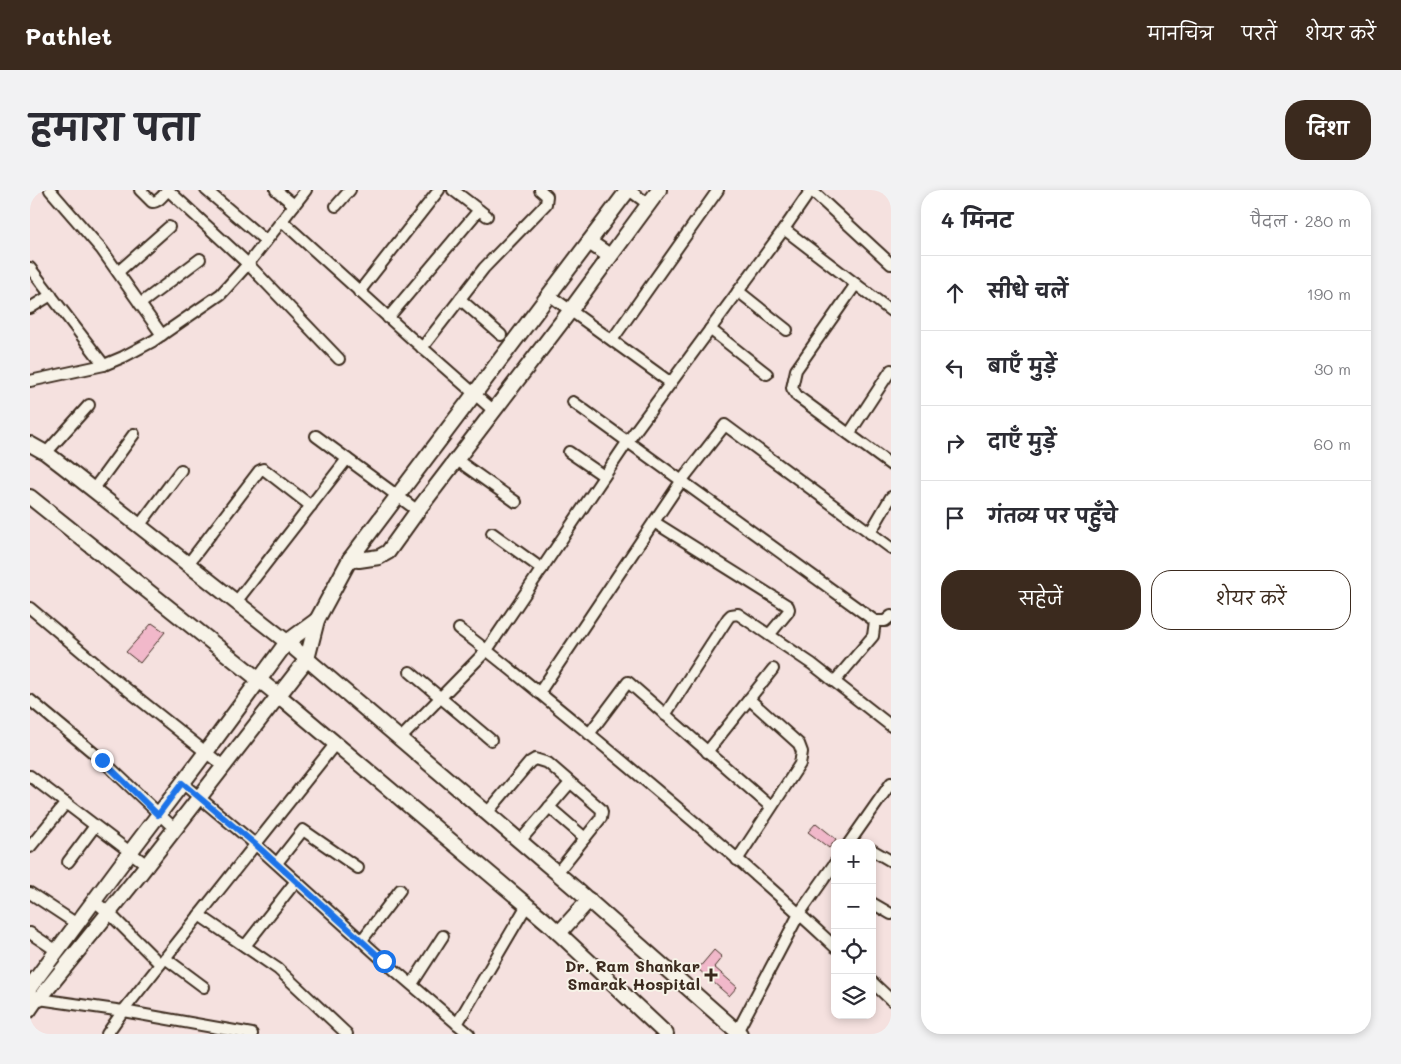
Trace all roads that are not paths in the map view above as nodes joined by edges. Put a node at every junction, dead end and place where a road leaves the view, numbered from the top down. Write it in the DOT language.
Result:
graph roads {
  1 [pos="50,190"];
  2 [pos="140,190"];
  3 [pos="168,190"];
  4 [pos="206,190"];
  5 [pos="276,190"];
  6 [pos="306,190"];
  7 [pos="350,190"];
  8 [pos="439,190"];
  9 [pos="453,190"];
  10 [pos="540,190"];
  11 [pos="629,190"];
  12 [pos="659,190"];
  13 [pos="718,190"];
  14 [pos="811,190"];
  15 [pos="648,204"];
  16 [pos="294,205"];
  17 [pos="336,206"];
  18 [pos="282,221"];
  19 [pos="169,227"];
  20 [pos="784,229"];
  21 [pos="266,241"];
  22 [pos="589,242"];
  23 [pos="610,256"];
  24 [pos="200,259"];
  25 [pos="248,264"];
  26 [pos="891,264"];
  27 [pos="30,268"];
  28 [pos="118,272"];
  29 [pos="856,284"];
  30 [pos="738,291"];
  31 [pos="358,292"];
  32 [pos="51,295"];
  33 [pos="549,295"];
  34 [pos="460,299"];
  35 [pos="140,304"];
  36 [pos="30,308"];
  37 [pos="570,310"];
  38 [pos="891,311"];
  39 [pos="388,318"];
  40 [pos="710,329"];
  41 [pos="787,330"];
  42 [pos="162,335"];
  43 [pos="500,335"];
  44 [pos="612,340"];
  45 [pos="422,348"];
  46 [pos="339,359"];
  47 [pos="104,365"];
  48 [pos="891,370"];
  49 [pos="766,374"];
  50 [pos="30,381"];
  51 [pos="671,383"];
  52 [pos="475,393"];
  53 [pos="573,402"];
  54 [pos="89,405"];
  55 [pos="494,411"];
  56 [pos="134,434"];
  57 [pos="849,434"];
  58 [pos="316,436"];
  59 [pos="628,441"];
  60 [pos="30,444"];
  61 [pos="569,452"];
  62 [pos="46,453"];
  63 [pos="347,460"];
  64 [pos="457,460"];
  65 [pos="891,465"];
  66 [pos="181,470"];
  67 [pos="604,476"];
  68 [pos="682,480"];
  69 [pos="93,490"];
  70 [pos="397,496"];
  71 [pos="30,497"];
  72 [pos="891,497"];
  73 [pos="516,502"];
  74 [pos="311,506"];
  75 [pos="418,511"];
  76 [pos="654,522"];
  77 [pos="139,526"];
  78 [pos="492,533"];
  79 [pos="870,533"];
  80 [pos="891,548"];
  81 [pos="350,559"];
  82 [pos="188,564"];
  83 [pos="542,569"];
  84 [pos="236,602"];
  85 [pos="30,608"];
  86 [pos="891,616"];
  87 [pos="317,620"];
  88 [pos="875,622"];
  89 [pos="459,629"];
  90 [pos="769,635"];
  91 [pos="287,642"];
  92 [pos="487,650"];
  93 [pos="307,659"];
  94 [pos="773,669"];
  95 [pos="410,672"];
  96 [pos="259,678"];
  97 [pos="835,681"];
  98 [pos="539,693"];
  99 [pos="278,695"];
  100 [pos="441,698"];
  101 [pos="749,699"];
  102 [pos="30,700"];
  103 [pos="665,715"];
  104 [pos="891,726"];
  105 [pos="589,734"];
  106 [pos="400,739"];
  107 [pos="491,740"];
  108 [pos="336,743"];
  109 [pos="206,752"];
  110 [pos="708,752"];
  111 [pos="223,766"];
  112 [pos="30,776"];
  113 [pos="570,782"];
  114 [pos="182,783"];
  115 [pos="891,783"];
  116 [pos="199,797"];
  117 [pos="66,803"];
  118 [pos="549,807"];
  119 [pos="771,807"];
  120 [pos="487,813"];
  121 [pos="158,815"];
  122 [pos="95,826"];
  123 [pos="174,829"];
  124 [pos="585,838"];
  125 [pos="854,839"];
  126 [pos="520,841"];
  127 [pos="255,844"];
  128 [pos="30,847"];
  129 [pos="130,852"];
  130 [pos="876,852"];
  131 [pos="737,860"];
  132 [pos="891,861"];
  133 [pos="68,862"];
  134 [pos="277,863"];
  135 [pos="146,865"];
  136 [pos="358,868"];
  137 [pos="557,873"];
  138 [pos="831,878"];
  139 [pos="296,881"];
  140 [pos="400,890"];
  141 [pos="30,893"];
  142 [pos="589,900"];
  143 [pos="94,901"];
  144 [pos="527,905"];
  145 [pos="876,905"];
  146 [pos="109,913"];
  147 [pos="799,914"];
  148 [pos="891,914"];
  149 [pos="199,915"];
  150 [pos="77,924"];
  151 [pos="30,933"];
  152 [pos="559,933"];
  153 [pos="443,936"];
  154 [pos="362,940"];
  155 [pos="831,943"];
  156 [pos="245,946"];
  157 [pos="57,951"];
  158 [pos="162,961"];
  159 [pos="412,984"];
  160 [pos="876,986"];
  161 [pos="30,987"];
  162 [pos="204,987"];
  163 [pos="34,998"];
  164 [pos="891,1000"];
  165 [pos="123,1011"];
  166 [pos="30,1012"];
  167 [pos="457,1024"];
  168 [pos="737,1033"];
  169 [pos="109,1034"];
  170 [pos="252,1034"];
  171 [pos="346,1034"];
  172 [pos="469,1034"];
  173 [pos="666,1034"];
  1 -- 28 [label="street"];
  2 -- 3 [label="street"];
  3 -- 25 [label="street"];
  4 -- 21 [label="street"];
  5 -- 16 [label="street"];
  6 -- 16 [label="street"];
  7 -- 17 [label="street"];
  8 -- 31 [label="street"];
  9 -- 39 [label="street"];
  10 -- 34 [label="street"];
  11 -- 15 [label="street"];
  11 -- 22 [label="street"];
  12 -- 15 [label="street"];
  13 -- 44 [label="street"];
  14 -- 20 [label="street"];
  14 -- 26 [label="street"];
  15 -- 23 [label="street"];
  16 -- 18 [label="street"];
  18 -- 21 [label="street"];
  18 -- 31 [label="street"];
  19 -- 28 [label="street"];
  20 -- 29 [label="street"];
  20 -- 30 [label="street"];
  21 -- 25 [label="street"];
  22 -- 23 [label="street"];
  22 -- 33 [label="street"];
  23 -- 37 [label="street"];
  24 -- 35 [label="street"];
  25 -- 42 [label="street"];
  25 -- 46 [label="street"];
  27 -- 32 [label="street"];
  28 -- 35 [label="street"];
  29 -- 38 [label="street"];
  29 -- 57 [label="street"];
  30 -- 40 [label="street"];
  30 -- 41 [label="street"];
  31 -- 39 [label="street"];
  32 -- 36 [label="street"];
  32 -- 47 [label="street"];
  33 -- 37 [label="street"];
  33 -- 52 [label="street"];
  34 -- 43 [label="street"];
  34 -- 45 [label="street"];
  35 -- 42 [label="street"];
  37 -- 44 [label="street"];
  37 -- 55 [label="street"];
  39 -- 45 [label="street"];
  40 -- 49 [label="street"];
  40 -- 51 [label="street"];
  42 -- 47 [label="street"];
  44 -- 51 [label="street"];
  45 -- 52 [label="street"];
  47 -- 50 [label="street"];
  48 -- 57 [label="street"];
  51 -- 59 [label="street"];
  52 -- 55 [label="street"];
  52 -- 70 [label="street"];
  53 -- 59 [label="street"];
  54 -- 62 [label="street"];
  55 -- 64 [label="street"];
  56 -- 69 [label="street"];
  57 -- 65 [label="street"];
  58 -- 63 [label="street"];
  59 -- 67 [label="street"];
  59 -- 68 [label="street"];
  60 -- 62 [label="street"];
  61 -- 67 [label="street"];
  62 -- 69 [label="street"];
  63 -- 70 [label="street"];
  63 -- 74 [label="street"];
  64 -- 73 [label="street"];
  64 -- 75 [label="street"];
  66 -- 77 [label="street"];
  67 -- 83 [label="street"];
  68 -- 76 [label="street"];
  68 -- 79 [label="street"];
  68 -- 88 [label="street"];
  69 -- 77 [label="street"];
  70 -- 75 [label="street"];
  70 -- 81 [label="street"];
  71 -- 96 [label="street"];
  72 -- 79 [label="street"];
  74 -- 82 [label="street"];
  74 -- 84 [label="street"];
  75 -- 81 [label="street"];
  76 -- 90 [label="street"];
  76 -- 98 [label="street"];
  77 -- 82 [label="street"];
  78 -- 83 [label="street"];
  79 -- 80 [label="street"];
  81 -- 87 [label="street"];
  82 -- 84 [label="street"];
  83 -- 92 [label="street"];
  84 -- 91 [label="street"];
  85 -- 109 [label="street"];
  86 -- 88 [label="street"];
  87 -- 91 [label="street"];
  87 -- 93 [label="street"];
  88 -- 97 [label="street"];
  89 -- 92 [label="street"];
  90 -- 97 [label="street"];
  90 -- 103 [label="street"];
  91 -- 93 [label="street"];
  91 -- 96 [label="street"];
  92 -- 98 [label="street"];
  92 -- 100 [label="street"];
  93 -- 99 [label="street"];
  93 -- 106 [label="street"];
  94 -- 101 [label="street"];
  95 -- 100 [label="street"];
  96 -- 99 [label="street"];
  96 -- 109 [label="street"];
  97 -- 104 [label="street"];
  98 -- 105 [label="street"];
  99 -- 108 [label="street"];
  99 -- 111 [label="street"];
  100 -- 106 [label="street"];
  100 -- 107 [label="street"];
  101 -- 110 [label="street"];
  101 -- 119 [label="street"];
  102 -- 121 [label="street"];
  103 -- 105 [label="street"];
  103 -- 110 [label="street"];
  105 -- 131 [label="street"];
  106 -- 120 [label="street"];
  108 -- 127 [label="street"];
  108 -- 144 [label="street"];
  109 -- 111 [label="street"];
  109 -- 114 [label="street"];
  110 -- 119 [label="street"];
  111 -- 116 [label="street"];
  112 -- 117 [label="street"];
  113 -- 118 [label="street"];
  113 -- 120 [label="street"];
  113 -- 124 [label="street"];
  114 -- 116 [label="street"];
  114 -- 121 [label="street"];
  115 -- 125 [label="street"];
  116 -- 123 [label="street"];
  116 -- 127 [label="street"];
  117 -- 122 [label="street"];
  117 -- 128 [label="street"];
  118 -- 124 [label="street"];
  118 -- 126 [label="street"];
  119 -- 131 [label="street"];
  120 -- 126 [label="street"];
  121 -- 123 [label="street"];
  121 -- 129 [label="street"];
  122 -- 129 [label="street"];
  122 -- 133 [label="street"];
  123 -- 135 [label="street"];
  124 -- 137 [label="street"];
  126 -- 137 [label="street"];
  127 -- 134 [label="street"];
  127 -- 149 [label="street"];
  129 -- 135 [label="street"];
  129 -- 143 [label="street"];
  130 -- 132 [label="street"];
  131 -- 147 [label="street"];
  134 -- 136 [label="street"];
  134 -- 139 [label="street"];
  135 -- 146 [label="street"];
  137 -- 142 [label="street"];
  138 -- 147 [label="street"];
  139 -- 154 [label="street"];
  139 -- 156 [label="street"];
  140 -- 154 [label="street"];
  141 -- 150 [label="street"];
  142 -- 152 [label="street"];
  142 -- 168 [label="street"];
  143 -- 146 [label="street"];
  143 -- 150 [label="street"];
  144 -- 152 [label="street"];
  144 -- 167 [label="street"];
  145 -- 148 [label="street"];
  146 -- 158 [label="street"];
  146 -- 163 [label="street"];
  147 -- 155 [label="street"];
  147 -- 168 [label="street"];
  149 -- 156 [label="street"];
  149 -- 158 [label="street"];
  150 -- 157 [label="street"];
  151 -- 157 [label="street"];
  152 -- 173 [label="street"];
  153 -- 159 [label="street"];
  154 -- 159 [label="street"];
  156 -- 171 [label="street"];
  157 -- 161 [label="street"];
  158 -- 162 [label="street"];
  158 -- 165 [label="street"];
  159 -- 167 [label="street"];
  160 -- 164 [label="street"];
  163 -- 165 [label="street"];
  163 -- 166 [label="street"];
  165 -- 169 [label="street"];
  165 -- 170 [label="street"];
  167 -- 172 [label="street"];
}
